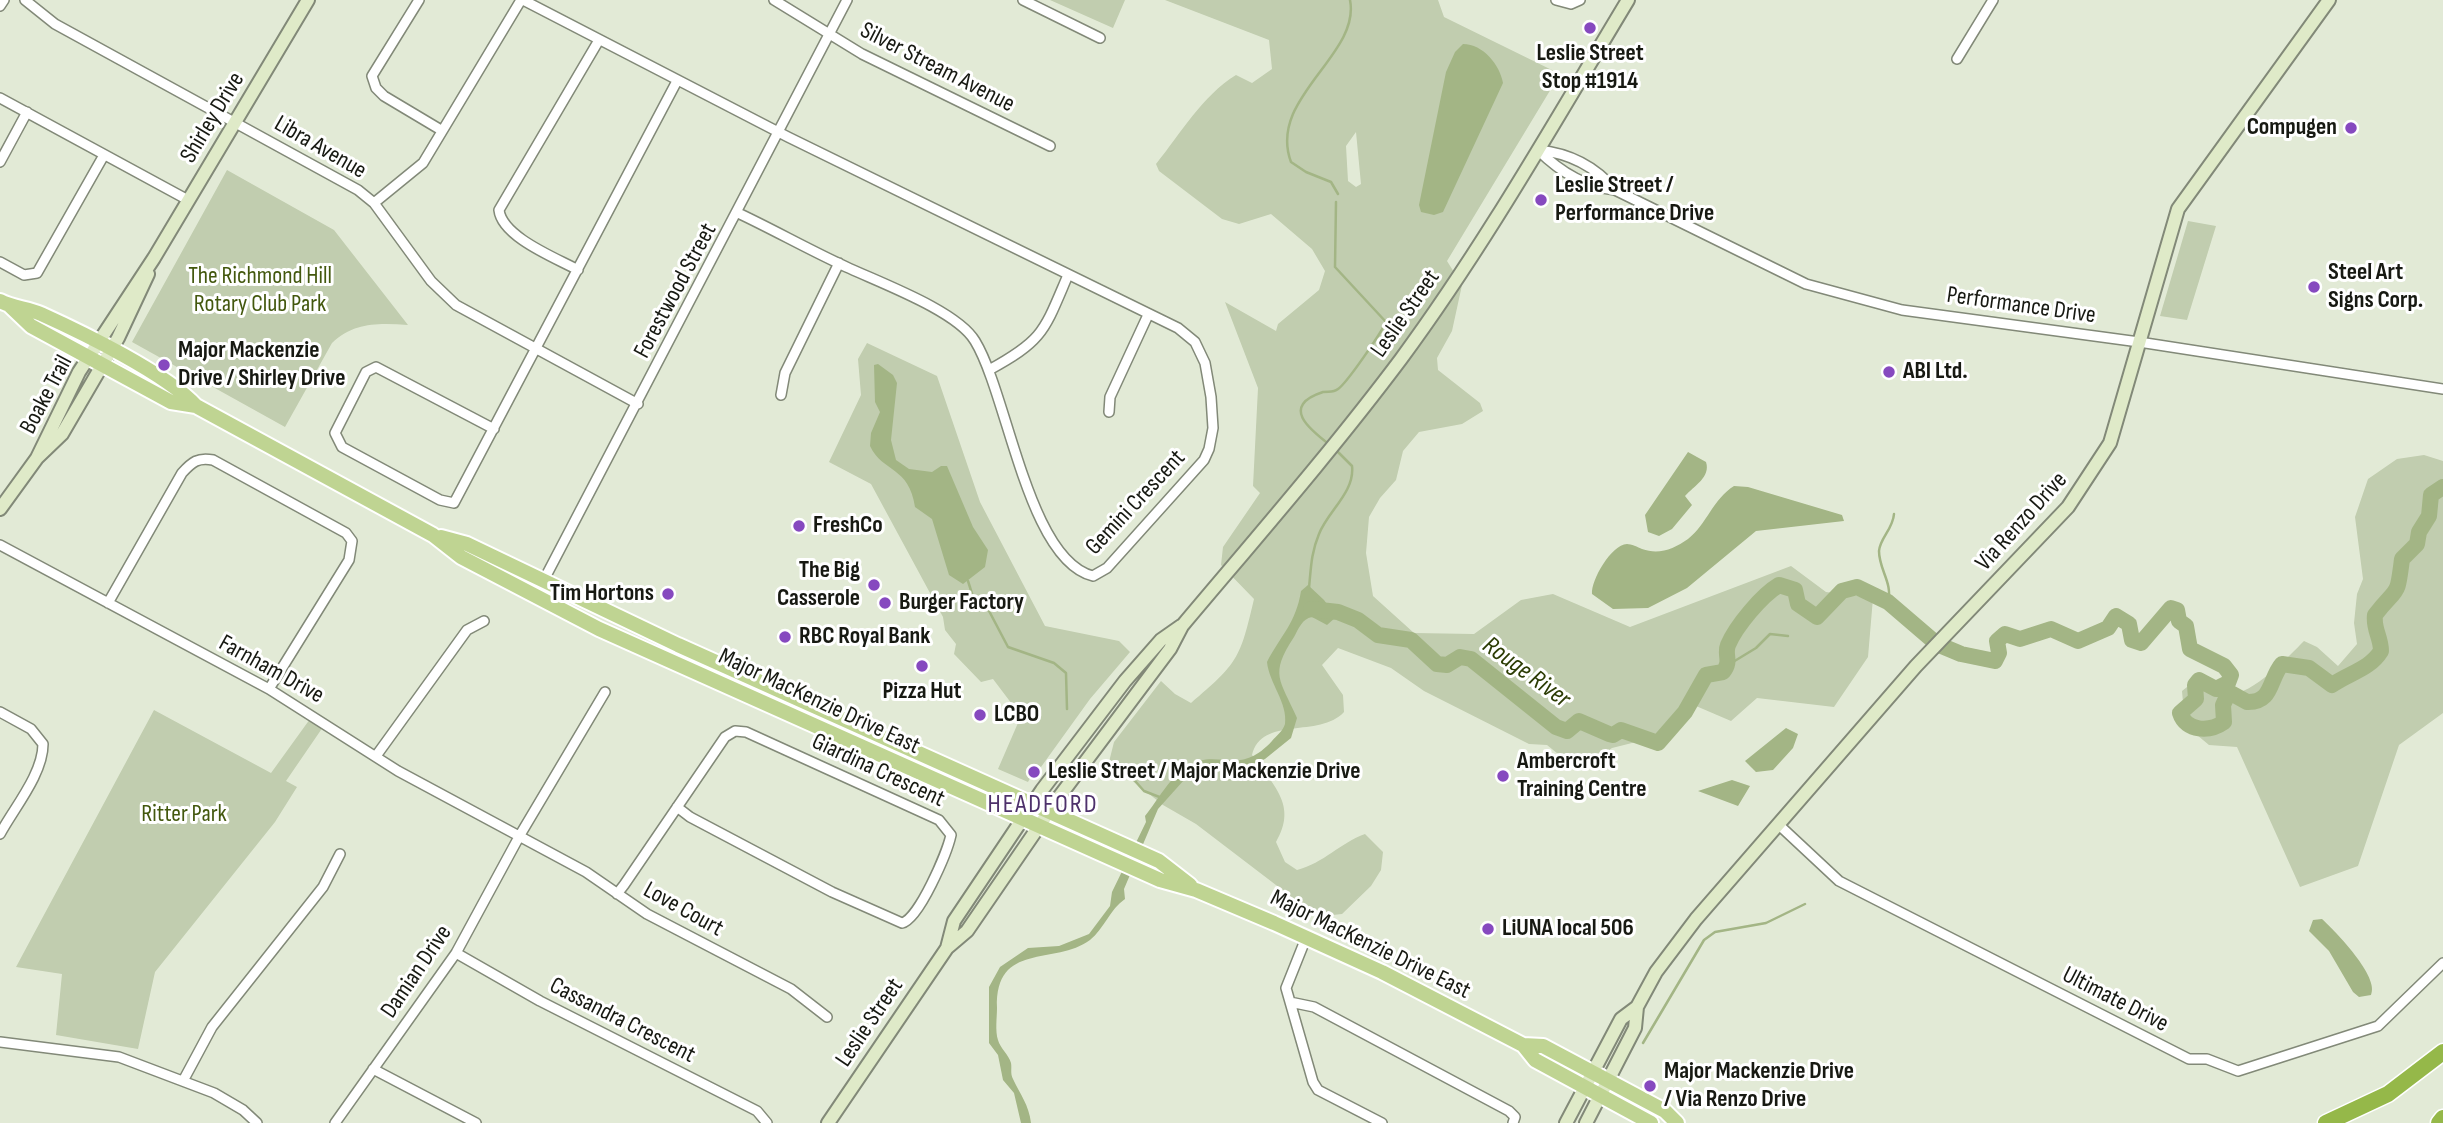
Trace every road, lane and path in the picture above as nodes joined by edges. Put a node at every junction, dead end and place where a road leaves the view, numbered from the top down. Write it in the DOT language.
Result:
graph roads {
  1 [pos="4,0"];
  2 [pos="25,0"];
  3 [pos="308,0"];
  4 [pos="419,0"];
  5 [pos="522,0"];
  6 [pos="774,0"];
  7 [pos="847,0"];
  8 [pos="1023,0"];
  9 [pos="1556,0"];
  10 [pos="1580,0"];
  11 [pos="1628,0"];
  12 [pos="1993,0"];
  13 [pos="2329,0"];
  14 [pos="0,6"];
  15 [pos="829,34"];
  16 [pos="1100,38"];
  17 [pos="599,40"];
  18 [pos="1957,59"];
  19 [pos="677,81"];
  20 [pos="0,98"];
  21 [pos="27,112"];
  22 [pos="235,122"];
  23 [pos="441,130"];
  24 [pos="779,133"];
  25 [pos="1050,146"];
  26 [pos="1538,150"];
  27 [pos="104,155"];
  28 [pos="0,162"];
  29 [pos="1615,190"];
  30 [pos="188,200"];
  31 [pos="374,203"];
  32 [pos="738,213"];
  33 [pos="0,262"];
  34 [pos="839,263"];
  35 [pos="578,270"];
  36 [pos="1068,275"];
  37 [pos="5,303"];
  38 [pos="1148,315"];
  39 [pos="2140,342"];
  40 [pos="537,350"];
  41 [pos="100,355"];
  42 [pos="989,370"];
  43 [pos="2443,389"];
  44 [pos="781,395"];
  45 [pos="638,404"];
  46 [pos="1109,412"];
  47 [pos="494,429"];
  48 [pos="0,509"];
  49 [pos="433,535"];
  50 [pos="0,545"];
  51 [pos="544,582"];
  52 [pos="535,597"];
  53 [pos="108,603"];
  54 [pos="484,621"];
  55 [pos="1182,626"];
  56 [pos="269,689"];
  57 [pos="605,692"];
  58 [pos="787,693"];
  59 [pos="779,709"];
  60 [pos="0,712"];
  61 [pos="376,756"];
  62 [pos="1032,804"];
  63 [pos="677,807"];
  64 [pos="1049,811"];
  65 [pos="1023,819"];
  66 [pos="1779,825"];
  67 [pos="1039,826"];
  68 [pos="0,834"];
  69 [pos="520,835"];
  70 [pos="340,855"];
  71 [pos="1196,890"];
  72 [pos="617,894"];
  73 [pos="1306,938"];
  74 [pos="947,948"];
  75 [pos="456,953"];
  76 [pos="2443,963"];
  77 [pos="1290,1002"];
  78 [pos="1637,1007"];
  79 [pos="827,1017"];
  80 [pos="0,1042"];
  81 [pos="1522,1045"];
  82 [pos="2443,1052"];
  83 [pos="373,1069"];
  84 [pos="1592,1072"];
  85 [pos="1608,1080"];
  86 [pos="183,1081"];
  87 [pos="1584,1087"];
  88 [pos="1600,1095"];
  89 [pos="2443,1118"];
  90 [pos="257,1123"];
  91 [pos="335,1123"];
  92 [pos="476,1123"];
  93 [pos="767,1123"];
  94 [pos="828,1123"];
  95 [pos="1382,1123"];
  96 [pos="1513,1123"];
  97 [pos="1566,1123"];
  98 [pos="1586,1123"];
  99 [pos="1651,1123"];
  100 [pos="1677,1123"];
  101 [pos="2326,1123"];
  102 [pos="2439,1123"];
  1 -- 14 [label="street"];
  2 -- 22 [label="street, Libra Avenue"];
  3 -- 22 [label="street, Shirley Drive"];
  4 -- 23 [label="street"];
  5 -- 17 [label="street, Gemini Crescent"];
  5 -- 23 [label="street"];
  6 -- 15 [label="street, Silver Stream Avenue"];
  7 -- 15 [label="street, Forestwood Street"];
  8 -- 16 [label="street"];
  9 -- 10 [label="street"];
  11 -- 26 [label="street, Leslie Street"];
  12 -- 18 [label="street"];
  13 -- 39 [label="street, Via Renzo Drive"];
  15 -- 24 [label="street, Forestwood Street"];
  15 -- 25 [label="street, Silver Stream Avenue"];
  17 -- 19 [label="street, Gemini Crescent"];
  17 -- 35 [label="street"];
  19 -- 24 [label="street, Gemini Crescent"];
  19 -- 35 [label="street"];
  20 -- 21 [label="street"];
  21 -- 27 [label="street"];
  21 -- 28 [label="street"];
  22 -- 30 [label="street, Shirley Drive"];
  22 -- 31 [label="street, Libra Avenue"];
  23 -- 31 [label="street"];
  24 -- 32 [label="street, Forestwood Street"];
  24 -- 36 [label="street, Gemini Crescent"];
  26 -- 29 [label="street, Performance Drive"];
  26 -- 29 [label="street, Performance Drive"];
  26 -- 55 [label="street, Leslie Street"];
  27 -- 30 [label="street"];
  27 -- 33 [label="street"];
  29 -- 39 [label="street, Performance Drive"];
  30 -- 41 [label="street, Shirley Drive"];
  31 -- 40 [label="street, Libra Avenue"];
  32 -- 34 [label="street, Gemini Crescent"];
  32 -- 45 [label="street, Forestwood Street"];
  34 -- 42 [label="street, Gemini Crescent"];
  34 -- 44 [label="street"];
  35 -- 40 [label="street"];
  36 -- 38 [label="street, Gemini Crescent"];
  36 -- 42 [label="street"];
  37 -- 41 [label="main road, Major MacKenzie Drive East"];
  38 -- 42 [label="street, Gemini Crescent"];
  38 -- 46 [label="street"];
  39 -- 43 [label="street, Performance Drive"];
  39 -- 66 [label="street, Via Renzo Drive"];
  40 -- 45 [label="street, Libra Avenue"];
  40 -- 47 [label="street"];
  41 -- 48 [label="street, Boake Trail"];
  41 -- 49 [label="main road, Major MacKenzie Drive East"];
  45 -- 51 [label="street, Forestwood Street"];
  47 -- 47 [label="street"];
  49 -- 51 [label="main road, Major MacKenzie Drive East"];
  49 -- 52 [label="main road, Major MacKenzie Drive East"];
  50 -- 53 [label="street, Farnham Drive"];
  51 -- 52 [label="street, Forestwood Street"];
  51 -- 58 [label="main road, Major MacKenzie Drive East"];
  52 -- 59 [label="main road, Major MacKenzie Drive East"];
  53 -- 56 [label="street, Farnham Drive"];
  53 -- 56 [label="street"];
  54 -- 61 [label="street"];
  55 -- 62 [label="street, Leslie Street"];
  55 -- 64 [label="street, Leslie Street"];
  56 -- 61 [label="street, Farnham Drive"];
  57 -- 69 [label="street, Damian Drive"];
  58 -- 59 [label="main road"];
  58 -- 62 [label="main road, Major MacKenzie Drive East"];
  59 -- 65 [label="main road, Major MacKenzie Drive East"];
  60 -- 68 [label="street"];
  61 -- 69 [label="street, Farnham Drive"];
  62 -- 64 [label="main road, Major MacKenzie Drive East"];
  62 -- 65 [label="street, Leslie Street"];
  63 -- 63 [label="street, Giardina Crescent"];
  63 -- 72 [label="street, Giardina Crescent"];
  64 -- 67 [label="street, Leslie Street"];
  64 -- 71 [label="main road, Major MacKenzie Drive East"];
  65 -- 67 [label="main road, Major MacKenzie Drive East"];
  65 -- 74 [label="street, Leslie Street"];
  66 -- 76 [label="street, Ultimate Drive"];
  66 -- 78 [label="street, Via Renzo Drive"];
  67 -- 71 [label="main road, Major MacKenzie Drive East"];
  67 -- 74 [label="street, Leslie Street"];
  69 -- 72 [label="street, Love Court"];
  69 -- 75 [label="street, Damian Drive"];
  70 -- 86 [label="street"];
  71 -- 73 [label="main road, Major MacKenzie Drive East"];
  72 -- 79 [label="street, Love Court"];
  73 -- 77 [label="street"];
  73 -- 81 [label="main road, Major MacKenzie Drive East"];
  74 -- 94 [label="street, Leslie Street"];
  75 -- 83 [label="street, Damian Drive"];
  75 -- 93 [label="street, Cassandra Crescent"];
  77 -- 95 [label="street"];
  77 -- 96 [label="street"];
  78 -- 84 [label="street, Via Renzo Drive"];
  78 -- 85 [label="street, Via Renzo Drive"];
  80 -- 86 [label="street"];
  81 -- 84 [label="main road, Major MacKenzie Drive East"];
  81 -- 87 [label="main road, Major MacKenzie Drive East"];
  82 -- 101 [label="highway"];
  83 -- 91 [label="street, Damian Drive"];
  83 -- 92 [label="street"];
  84 -- 85 [label="main road, Major MacKenzie Drive East"];
  84 -- 87 [label="street, Via Renzo Drive"];
  85 -- 88 [label="street, Via Renzo Drive"];
  85 -- 100 [label="main road, Major MacKenzie Drive East"];
  86 -- 90 [label="street"];
  87 -- 88 [label="main road, Major MacKenzie Drive East"];
  87 -- 97 [label="street, Via Renzo Drive"];
  88 -- 98 [label="street, Via Renzo Drive"];
  88 -- 99 [label="main road, Major MacKenzie Drive East"];
  89 -- 102 [label="highway"];
}
